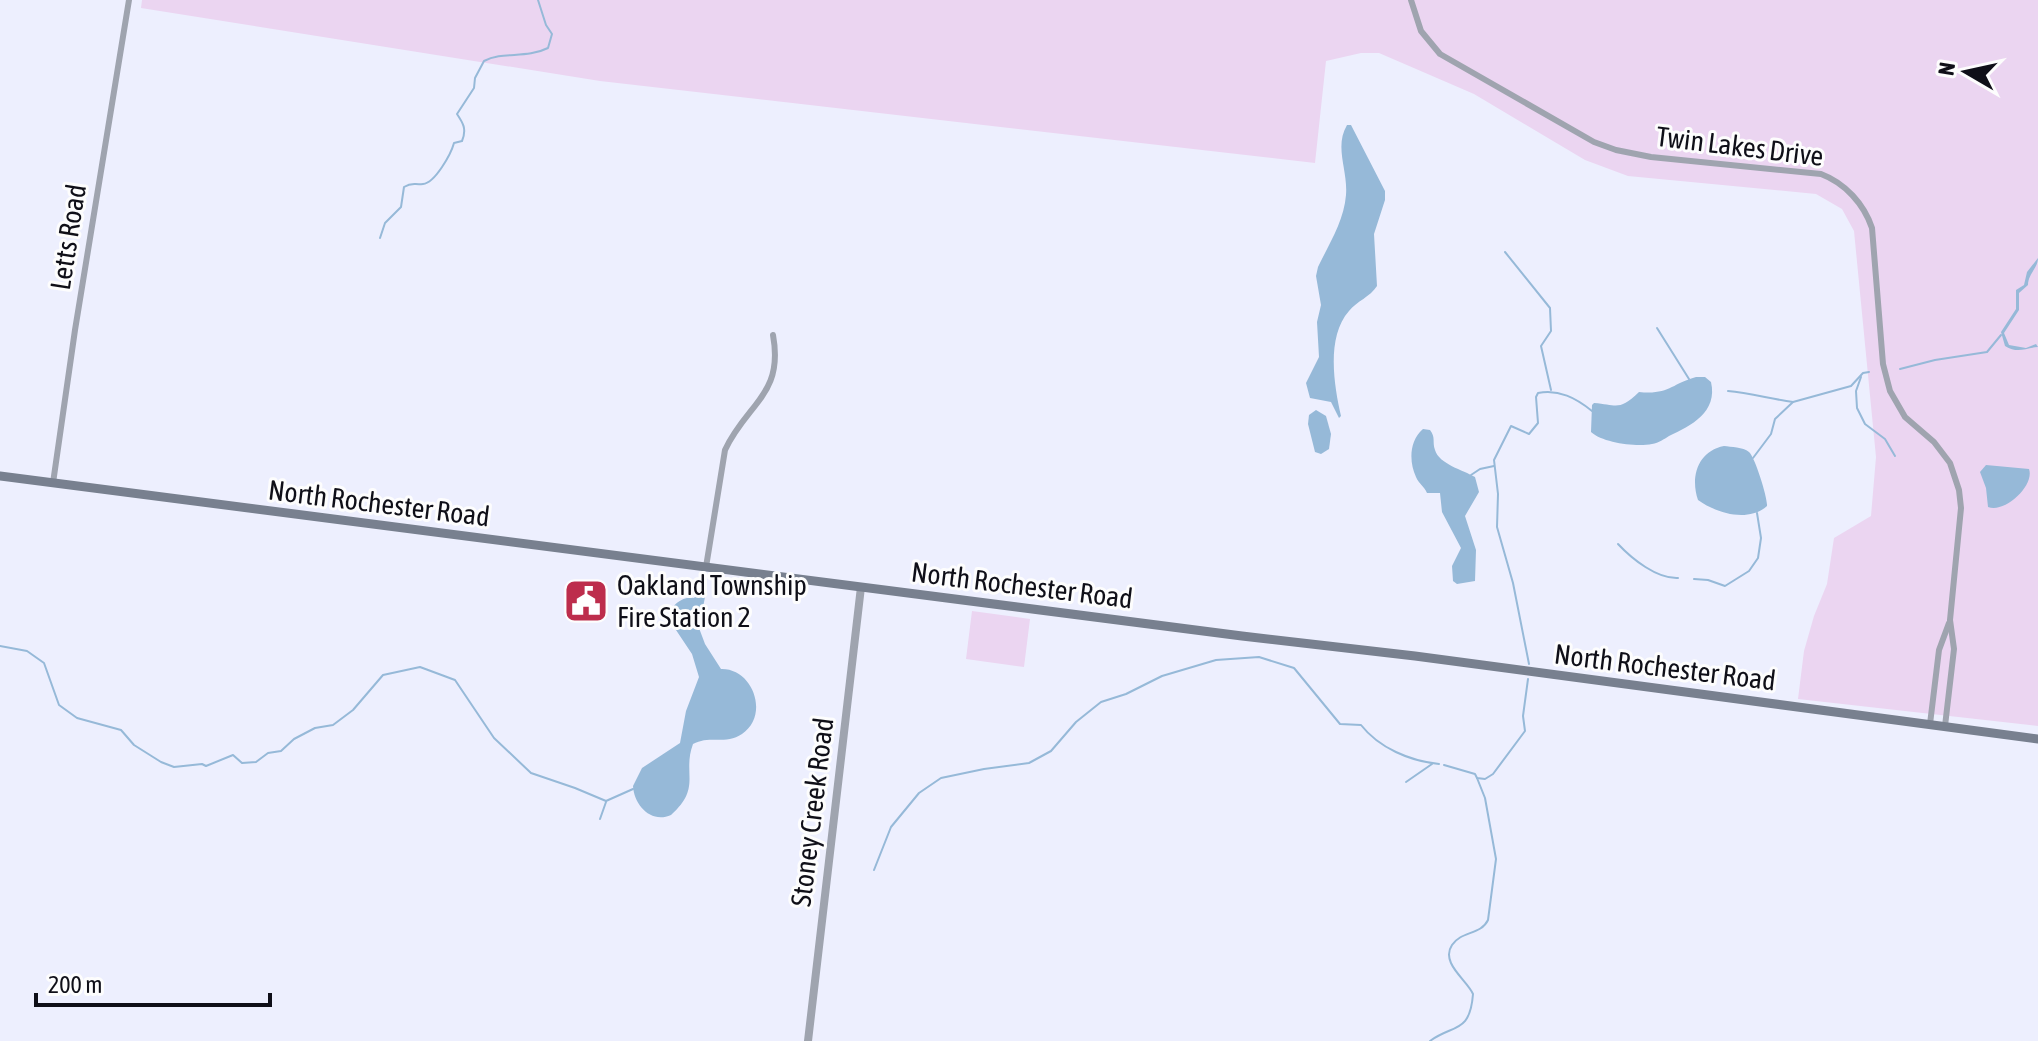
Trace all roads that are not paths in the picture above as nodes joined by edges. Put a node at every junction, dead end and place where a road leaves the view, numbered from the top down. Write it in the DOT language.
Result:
graph roads {
  1 [pos="129,0"];
  2 [pos="1411,0"];
  3 [pos="773,335"];
  4 [pos="0,476"];
  5 [pos="53,483"];
  6 [pos="706,567"];
  7 [pos="861,587"];
  8 [pos="1950,620"];
  9 [pos="1930,724"];
  10 [pos="1945,726"];
  11 [pos="2038,739"];
  12 [pos="808,1041"];
  1 -- 5 [label="street, Letts Road"];
  2 -- 8 [label="street, Twin Lakes Drive"];
  3 -- 6 [label="street"];
  4 -- 5 [label="main road, North Rochester Road"];
  5 -- 6 [label="main road, North Rochester Road"];
  6 -- 7 [label="main road, North Rochester Road"];
  7 -- 9 [label="main road, North Rochester Road"];
  7 -- 12 [label="street, Stoney Creek Road"];
  8 -- 9 [label="street, Twin Lakes Drive"];
  8 -- 10 [label="street, Twin Lakes Drive"];
  9 -- 10 [label="main road, North Rochester Road"];
  10 -- 11 [label="main road, North Rochester Road"];
}
